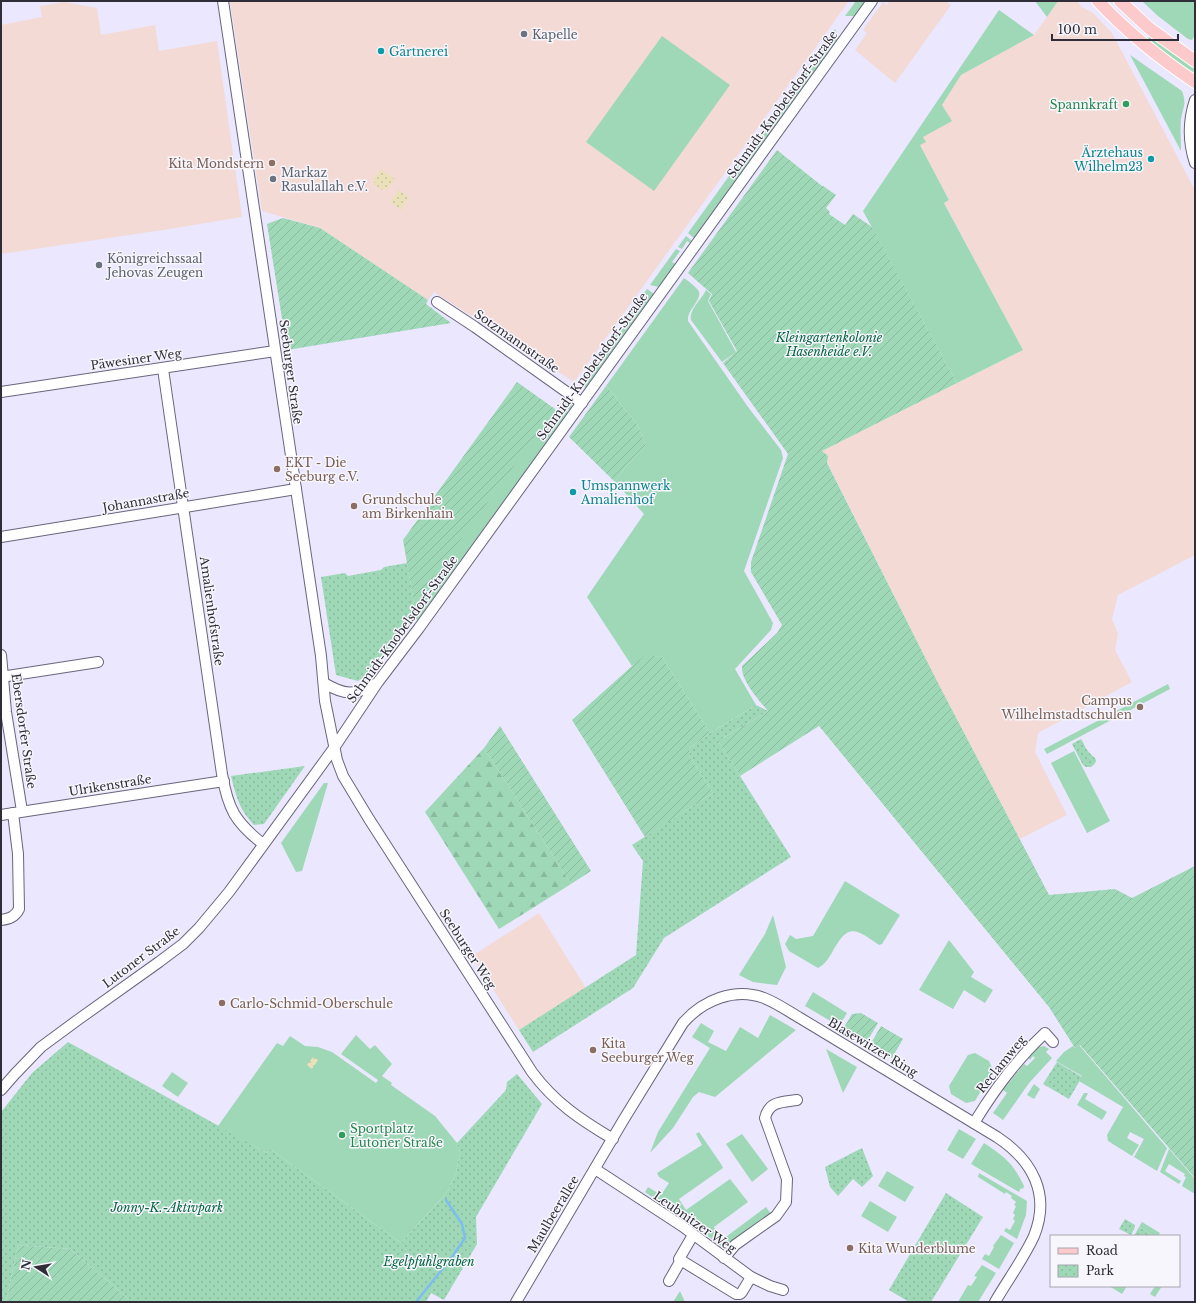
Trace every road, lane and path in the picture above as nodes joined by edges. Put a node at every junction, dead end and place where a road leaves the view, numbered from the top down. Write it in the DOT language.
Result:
graph roads {
  1 [pos="223,1"];
  2 [pos="872,1"];
  3 [pos="1098,1"];
  4 [pos="1120,1"];
  5 [pos="1150,29"];
  6 [pos="1139,41"];
  7 [pos="1195,61"];
  8 [pos="1195,82"];
  9 [pos="1195,100"];
  10 [pos="1195,163"];
  11 [pos="437,302"];
  12 [pos="275,351"];
  13 [pos="163,369"];
  14 [pos="1,392"];
  15 [pos="582,403"];
  16 [pos="296,489"];
  17 [pos="184,507"];
  18 [pos="1,538"];
  19 [pos="1,655"];
  20 [pos="98,662"];
  21 [pos="2,676"];
  22 [pos="378,682"];
  23 [pos="324,683"];
  24 [pos="334,748"];
  25 [pos="224,781"];
  26 [pos="17,812"];
  27 [pos="1,815"];
  28 [pos="263,844"];
  29 [pos="1,920"];
  30 [pos="1053,1042"];
  31 [pos="1,1090"];
  32 [pos="798,1100"];
  33 [pos="974,1123"];
  34 [pos="613,1139"];
  35 [pos="595,1169"];
  36 [pos="693,1235"];
  37 [pos="724,1258"];
  38 [pos="681,1260"];
  39 [pos="751,1277"];
  40 [pos="669,1281"];
  41 [pos="783,1290"];
  42 [pos="516,1302"];
  43 [pos="995,1302"];
  1 -- 12 [label="street, Seeburger Straße"];
  2 -- 15 [label="street, Schmidt-Knobelsdorf-Straße"];
  3 -- 6 [label="main road"];
  4 -- 5 [label="main road"];
  5 -- 6 [label="main road"];
  5 -- 7 [label="main road"];
  6 -- 8 [label="main road"];
  9 -- 10 [label="street"];
  11 -- 15 [label="street, Sotzmannstraße"];
  12 -- 13 [label="street, Päwesiner Weg"];
  12 -- 16 [label="street, Seeburger Straße"];
  13 -- 14 [label="street, Päwesiner Weg"];
  13 -- 17 [label="street, Amalienhofstraße"];
  15 -- 22 [label="street, Schmidt-Knobelsdorf-Straße"];
  16 -- 17 [label="street, Johannastraße"];
  16 -- 23 [label="street, Seeburger Straße"];
  17 -- 18 [label="street, Johannastraße"];
  17 -- 25 [label="street, Amalienhofstraße"];
  19 -- 21 [label="street, Ebersdorfer Straße"];
  20 -- 21 [label="street"];
  21 -- 26 [label="street, Ebersdorfer Straße"];
  22 -- 23 [label="street"];
  22 -- 24 [label="street, Schmidt-Knobelsdorf-Straße"];
  23 -- 24 [label="street, Seeburger Straße"];
  24 -- 28 [label="street, Lutoner Straße"];
  24 -- 34 [label="street, Seeburger Weg"];
  25 -- 26 [label="street, Ulrikenstraße"];
  25 -- 28 [label="street, Amalienhofstraße"];
  26 -- 27 [label="street, Ulrikenstraße"];
  26 -- 29 [label="street, Ebersdorfer Straße"];
  28 -- 31 [label="street, Lutoner Straße"];
  30 -- 33 [label="street, Reclamweg"];
  32 -- 37 [label="street"];
  33 -- 34 [label="street, Blasewitzer Ring"];
  33 -- 43 [label="street, Blasewitzer Ring"];
  34 -- 35 [label="street, Maulbeerallee"];
  35 -- 36 [label="street, Leubnitzer Weg"];
  35 -- 42 [label="street, Maulbeerallee"];
  36 -- 37 [label="street, Leubnitzer Weg"];
  36 -- 38 [label="street"];
  37 -- 39 [label="street, Leubnitzer Weg"];
  38 -- 39 [label="street"];
  38 -- 40 [label="street"];
  39 -- 41 [label="street, Leubnitzer Weg"];
}
